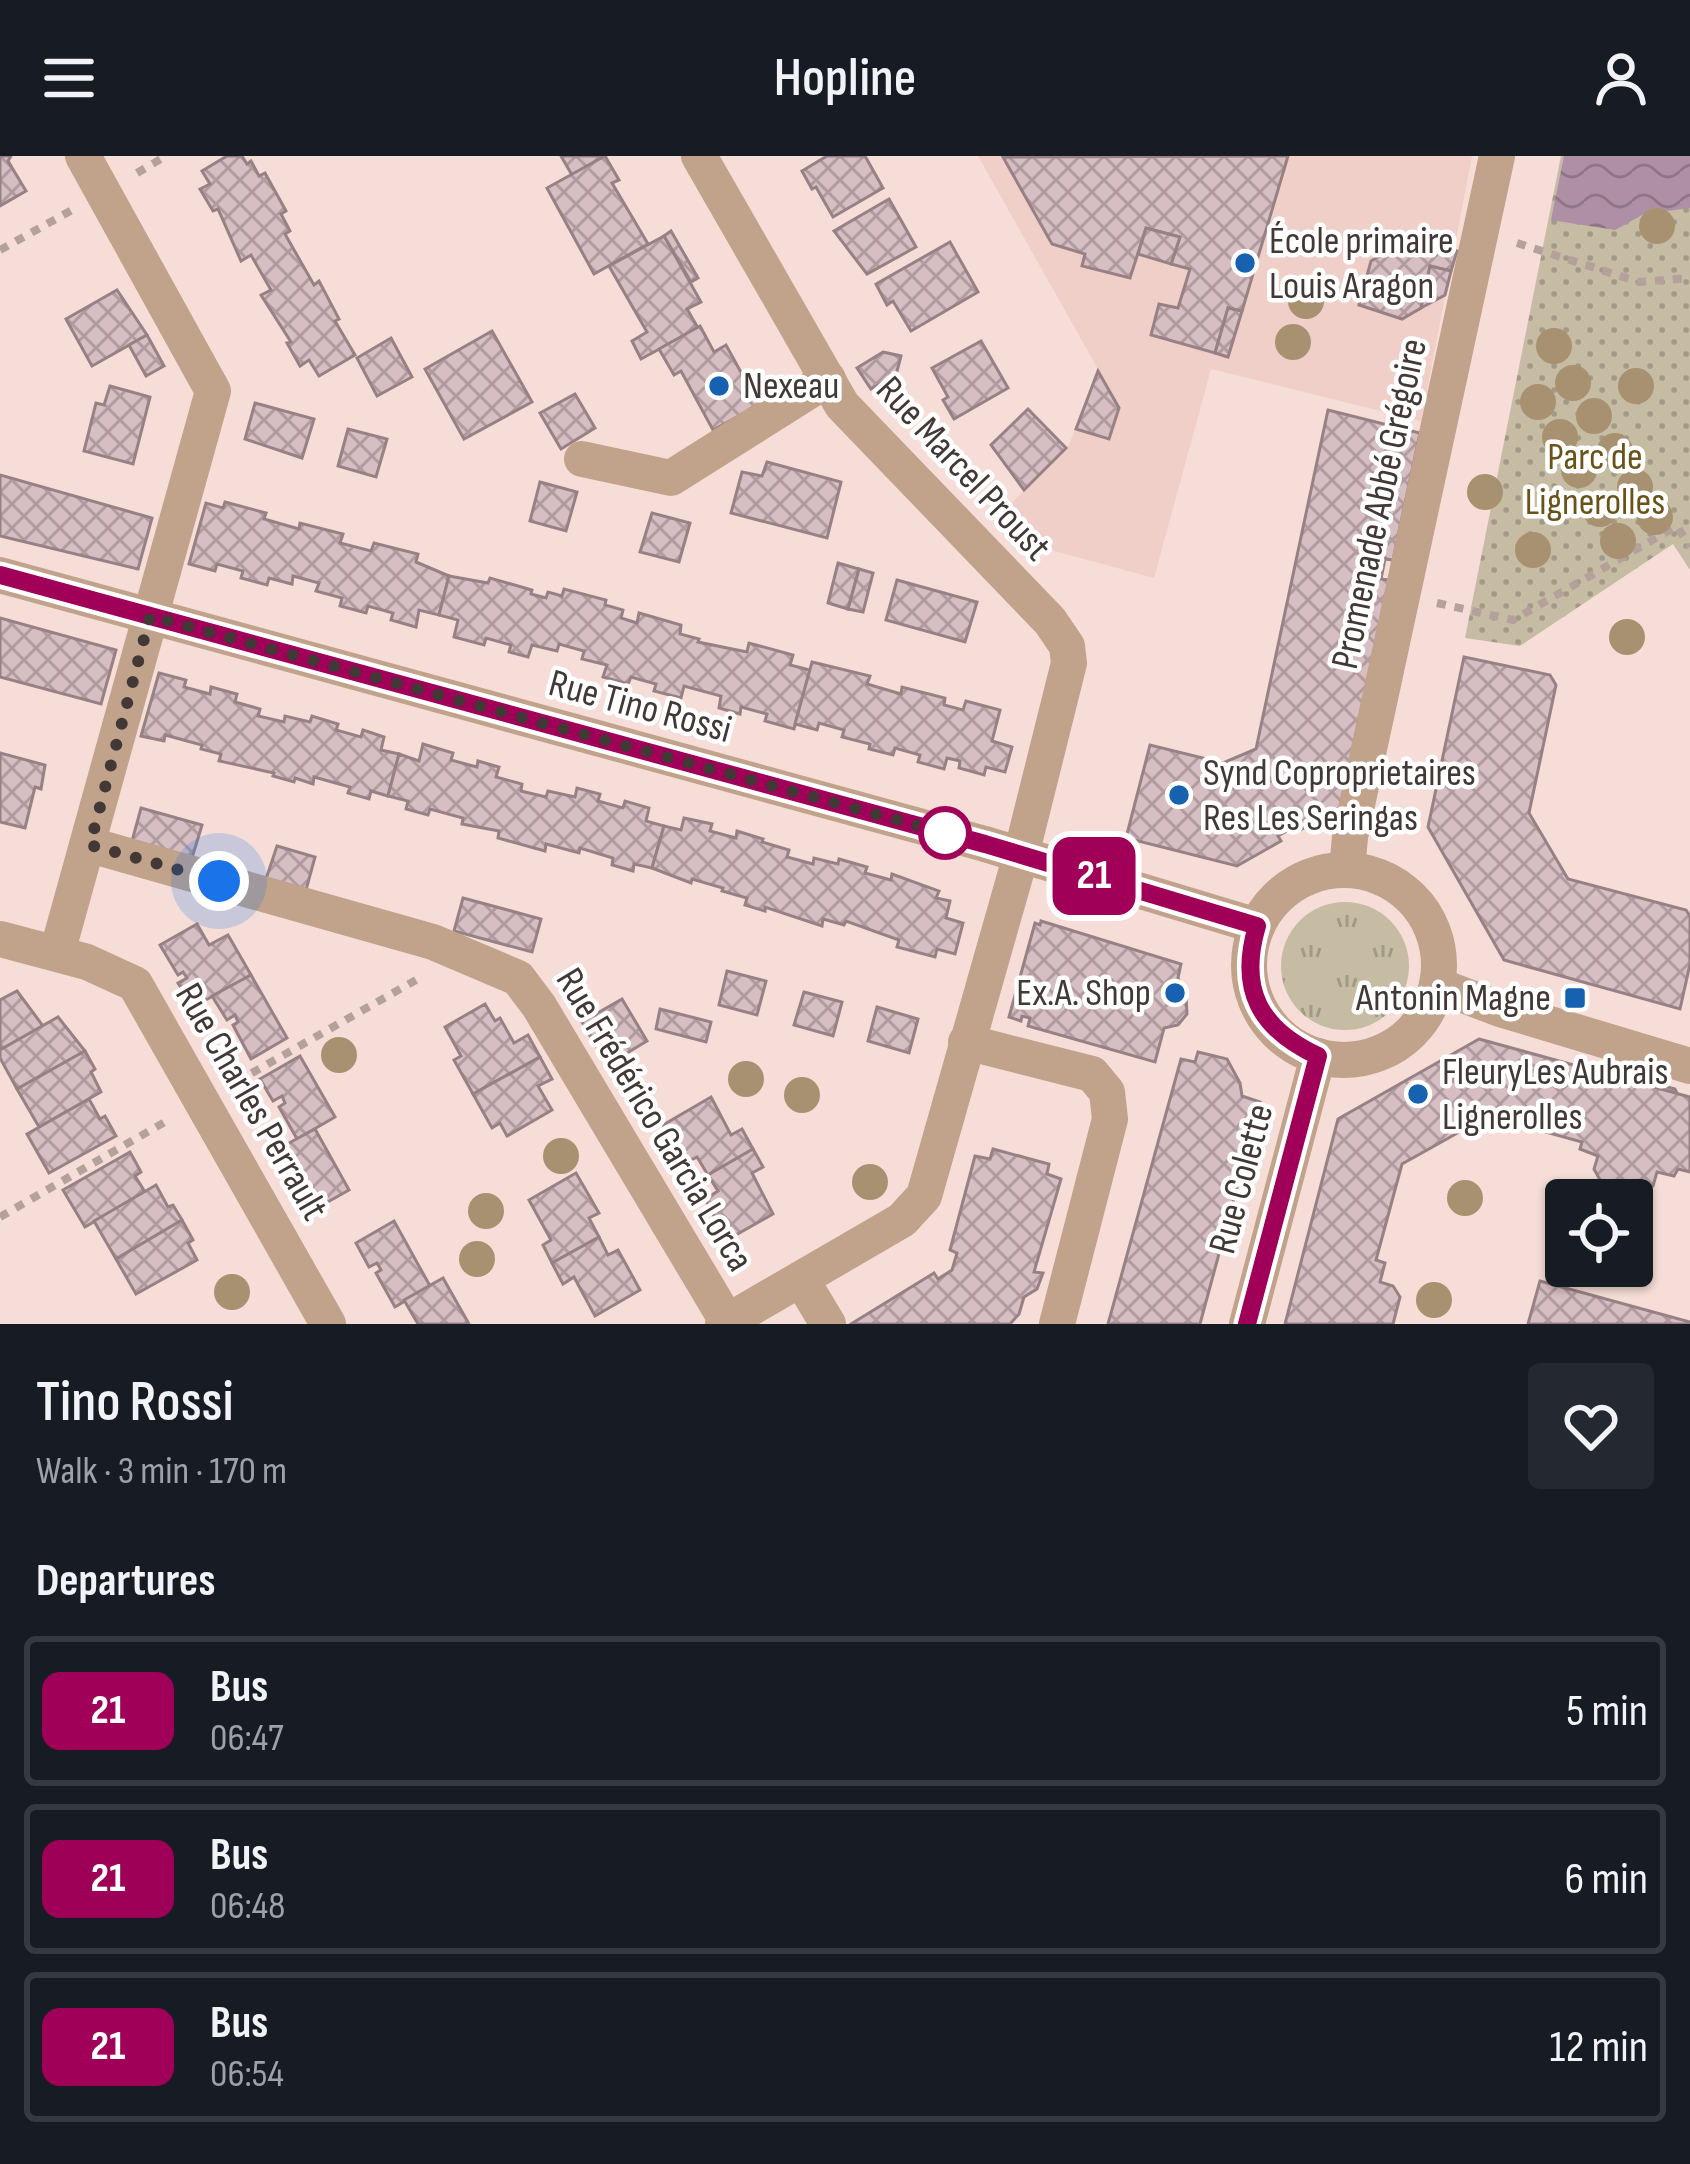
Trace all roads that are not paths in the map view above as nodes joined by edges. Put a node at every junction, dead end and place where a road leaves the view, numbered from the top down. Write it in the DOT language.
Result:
graph roads {
  1 [pos="83,156"];
  2 [pos="699,156"];
  3 [pos="1498,156"];
  4 [pos="828,379"];
  5 [pos="582,459"];
  6 [pos="0,575"];
  7 [pos="150,616"];
  8 [pos="90,845"];
  9 [pos="1021,855"];
  10 [pos="1347,870"];
  11 [pos="1257,926"];
  12 [pos="0,939"];
  13 [pos="57,953"];
  14 [pos="1437,985"];
  15 [pos="967,1042"];
  16 [pos="1318,1056"];
  17 [pos="1690,1066"];
  18 [pos="801,1279"];
  19 [pos="725,1323"];
  20 [pos="328,1324"];
  21 [pos="827,1324"];
  22 [pos="1057,1324"];
  23 [pos="1247,1324"];
  1 -- 7 [label="street"];
  2 -- 4 [label="street, Rue Marcel Proust"];
  3 -- 10 [label="street, Promenade Abbé Grégoire"];
  4 -- 5 [label="street"];
  4 -- 9 [label="street, Rue Marcel Proust"];
  6 -- 7 [label="street, Rue Tino Rossi"];
  7 -- 8 [label="street"];
  7 -- 9 [label="street, Rue Tino Rossi"];
  8 -- 13 [label="street"];
  8 -- 19 [label="street, Rue Frédérico Garcia Lorca"];
  9 -- 11 [label="street, Rue Tino Rossi"];
  9 -- 15 [label="street, Rue Marcel Proust"];
  10 -- 11 [label="street"];
  10 -- 14 [label="street"];
  11 -- 16 [label="street"];
  12 -- 13 [label="street, Rue Charles Perrault"];
  13 -- 20 [label="street, Rue Charles Perrault"];
  14 -- 16 [label="street"];
  14 -- 17 [label="street"];
  15 -- 18 [label="street, Rue Marcel Proust"];
  15 -- 22 [label="street"];
  16 -- 23 [label="street, Rue Colette"];
  18 -- 19 [label="street, Rue Marcel Proust"];
  18 -- 21 [label="street"];
}
